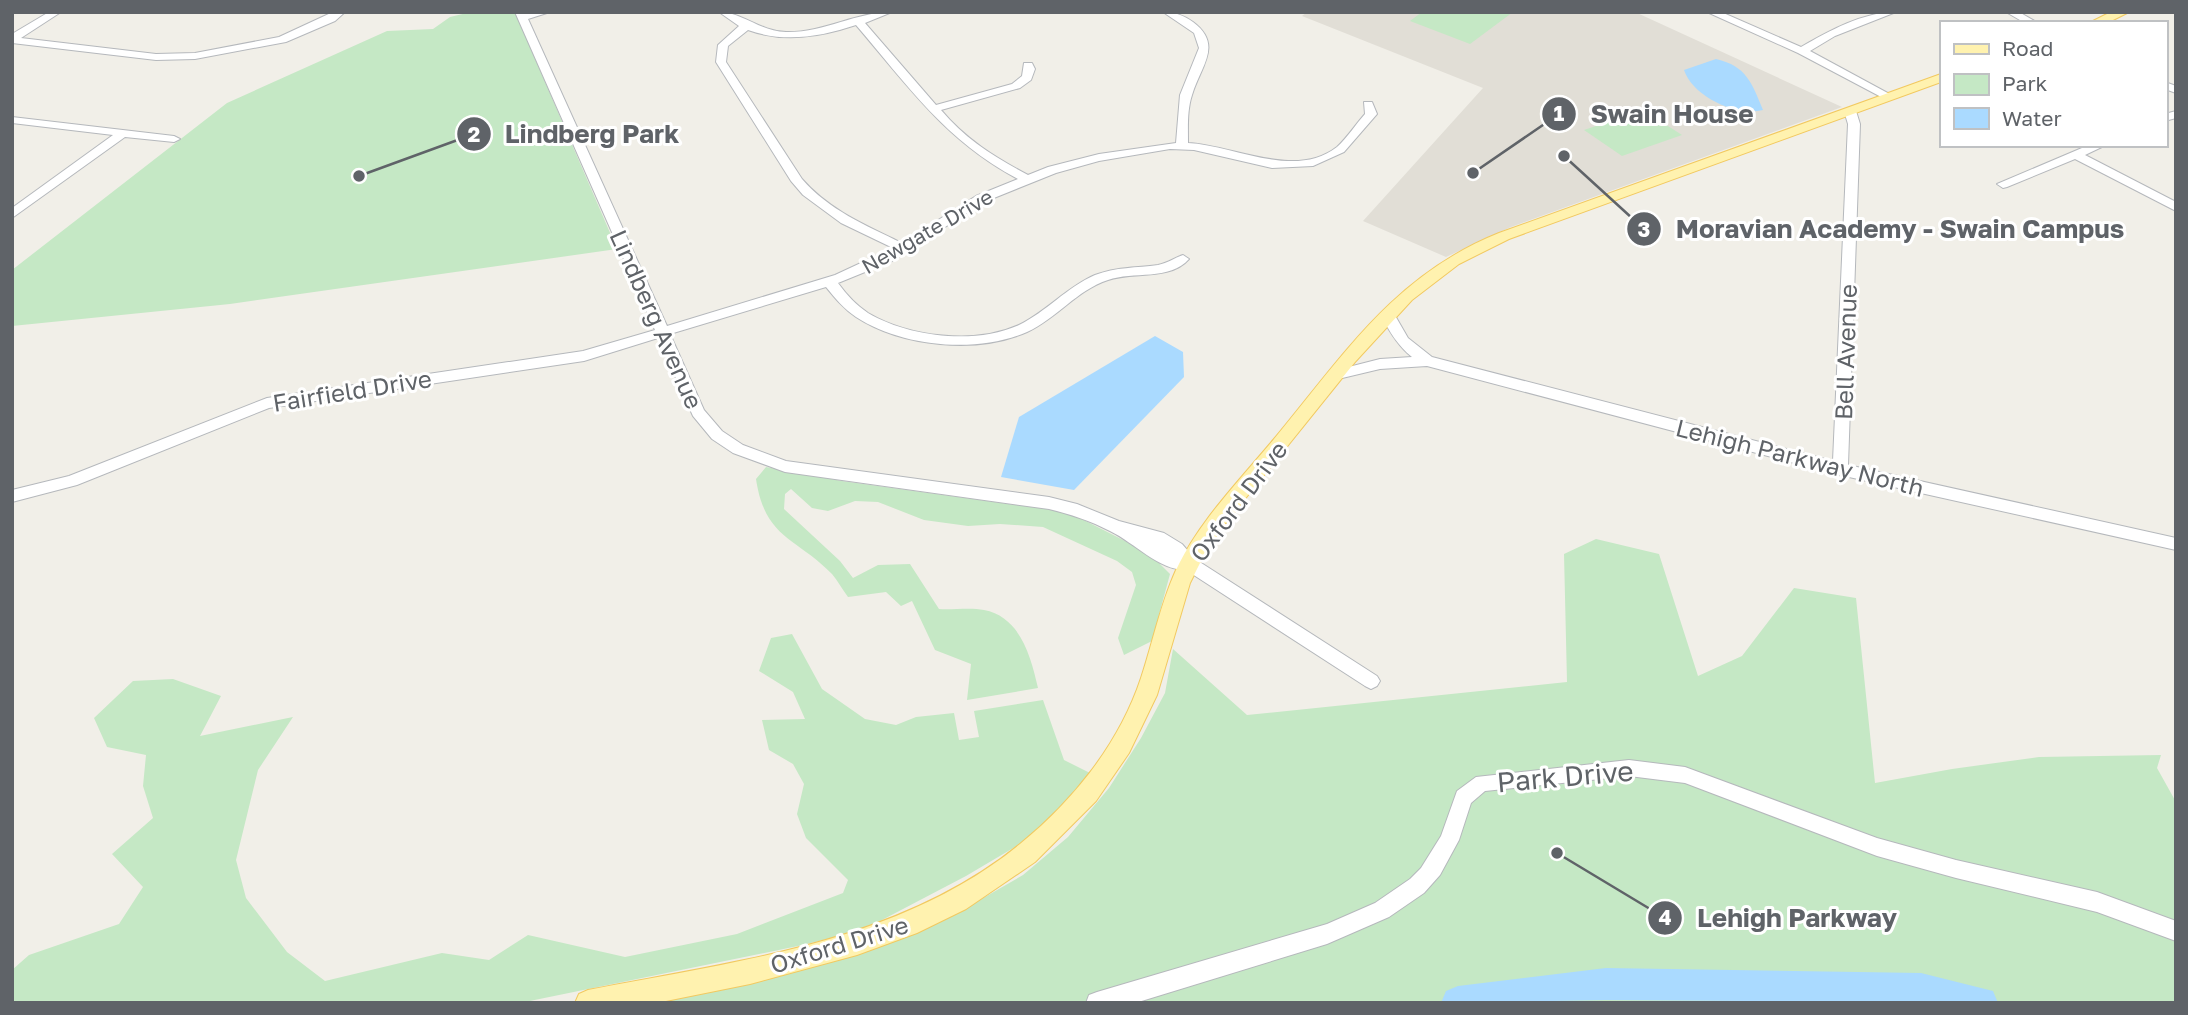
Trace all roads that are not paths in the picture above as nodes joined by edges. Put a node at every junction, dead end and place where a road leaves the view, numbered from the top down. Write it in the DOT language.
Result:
graph roads {
  1 [pos="56,12"];
  2 [pos="340,12"];
  3 [pos="545,12"];
  4 [pos="724,12"];
  5 [pos="887,12"];
  6 [pos="1168,12"];
  7 [pos="1712,12"];
  8 [pos="1848,12"];
  9 [pos="1891,12"];
  10 [pos="2011,12"];
  11 [pos="2123,12"];
  12 [pos="521,15"];
  13 [pos="1867,20"];
  14 [pos="858,21"];
  15 [pos="2029,21"];
  16 [pos="2100,21"];
  17 [pos="745,27"];
  18 [pos="12,40"];
  19 [pos="1802,51"];
  20 [pos="1028,65"];
  21 [pos="1940,78"];
  22 [pos="1889,97"];
  23 [pos="1368,104"];
  24 [pos="933,109"];
  25 [pos="1850,111"];
  26 [pos="12,120"];
  27 [pos="123,133"];
  28 [pos="174,139"];
  29 [pos="1182,146"];
  30 [pos="2094,147"];
  31 [pos="2076,155"];
  32 [pos="1026,179"];
  33 [pos="2003,184"];
  34 [pos="2176,207"];
  35 [pos="12,214"];
  36 [pos="902,248"];
  37 [pos="1183,259"];
  38 [pos="830,281"];
  39 [pos="1388,315"];
  40 [pos="662,331"];
  41 [pos="1427,361"];
  42 [pos="1338,374"];
  43 [pos="1840,469"];
  44 [pos="12,496"];
  45 [pos="2176,544"];
  46 [pos="1189,564"];
  47 [pos="1371,681"];
  48 [pos="2176,931"];
  49 [pos="588,1003"];
  50 [pos="1097,1003"];
  1 -- 18 [label="street"];
  2 -- 18 [label="street"];
  3 -- 12 [label="street"];
  4 -- 17 [label="street"];
  5 -- 14 [label="street"];
  6 -- 29 [label="street"];
  7 -- 19 [label="street"];
  8 -- 13 [label="street"];
  9 -- 13 [label="street"];
  10 -- 15 [label="street"];
  11 -- 16 [label="main road"];
  12 -- 40 [label="street, Lindberg Avenue"];
  13 -- 19 [label="street"];
  14 -- 17 [label="street"];
  14 -- 24 [label="street"];
  17 -- 36 [label="street"];
  19 -- 22 [label="street"];
  20 -- 24 [label="street"];
  21 -- 22 [label="main road, Oxford Drive"];
  22 -- 25 [label="main road, Oxford Drive"];
  23 -- 29 [label="street, Newgate Drive"];
  24 -- 32 [label="street"];
  25 -- 39 [label="main road, Oxford Drive"];
  25 -- 43 [label="street, Bell Avenue"];
  26 -- 27 [label="street"];
  27 -- 28 [label="street"];
  27 -- 35 [label="street"];
  29 -- 32 [label="street, Newgate Drive"];
  30 -- 31 [label="street"];
  31 -- 33 [label="street"];
  31 -- 34 [label="street"];
  32 -- 36 [label="street, Newgate Drive"];
  36 -- 38 [label="street, Newgate Drive"];
  37 -- 38 [label="street"];
  38 -- 40 [label="street, Newgate Drive"];
  39 -- 41 [label="street, Lehigh Parkway North"];
  39 -- 42 [label="main road, Oxford Drive"];
  40 -- 44 [label="street, Fairfield Drive"];
  40 -- 46 [label="street, Lindberg Avenue"];
  41 -- 42 [label="street, Lehigh Parkway North"];
  41 -- 43 [label="street, Lehigh Parkway North"];
  42 -- 46 [label="main road, Oxford Drive"];
  43 -- 45 [label="street, Lehigh Parkway North"];
  46 -- 47 [label="street, Lindberg Avenue"];
  46 -- 49 [label="main road, Oxford Drive"];
  48 -- 50 [label="street, Park Drive"];
}
